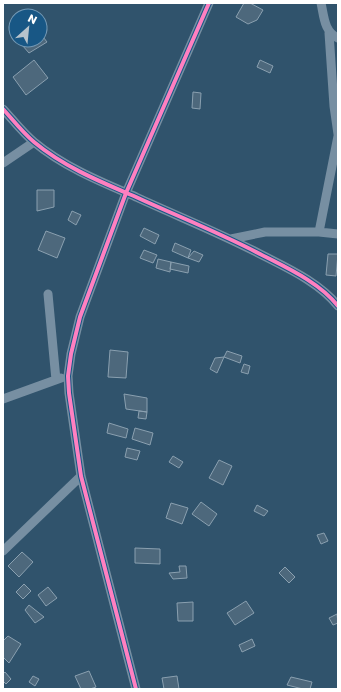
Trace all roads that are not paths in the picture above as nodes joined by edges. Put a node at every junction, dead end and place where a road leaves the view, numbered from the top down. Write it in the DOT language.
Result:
graph roads {
  1 [pos="209,3"];
  2 [pos="321,3"];
  3 [pos="329,33"];
  4 [pos="338,38"];
  5 [pos="3,109"];
  6 [pos="338,135"];
  7 [pos="34,142"];
  8 [pos="3,163"];
  9 [pos="126,193"];
  10 [pos="319,232"];
  11 [pos="338,234"];
  12 [pos="231,239"];
  13 [pos="48,294"];
  14 [pos="338,306"];
  15 [pos="68,376"];
  16 [pos="56,380"];
  17 [pos="3,399"];
  18 [pos="81,476"];
  19 [pos="3,551"];
  20 [pos="136,689"];
  1 -- 9 [label="street"];
  2 -- 3 [label="street"];
  3 -- 4 [label="street"];
  3 -- 6 [label="street"];
  5 -- 7 [label="street"];
  6 -- 10 [label="street"];
  7 -- 8 [label="street"];
  7 -- 9 [label="street"];
  9 -- 12 [label="street"];
  9 -- 15 [label="street"];
  10 -- 11 [label="street"];
  10 -- 12 [label="street"];
  12 -- 14 [label="street"];
  13 -- 16 [label="street"];
  15 -- 16 [label="street"];
  15 -- 18 [label="street"];
  16 -- 17 [label="street"];
  18 -- 19 [label="street"];
  18 -- 20 [label="street"];
}
